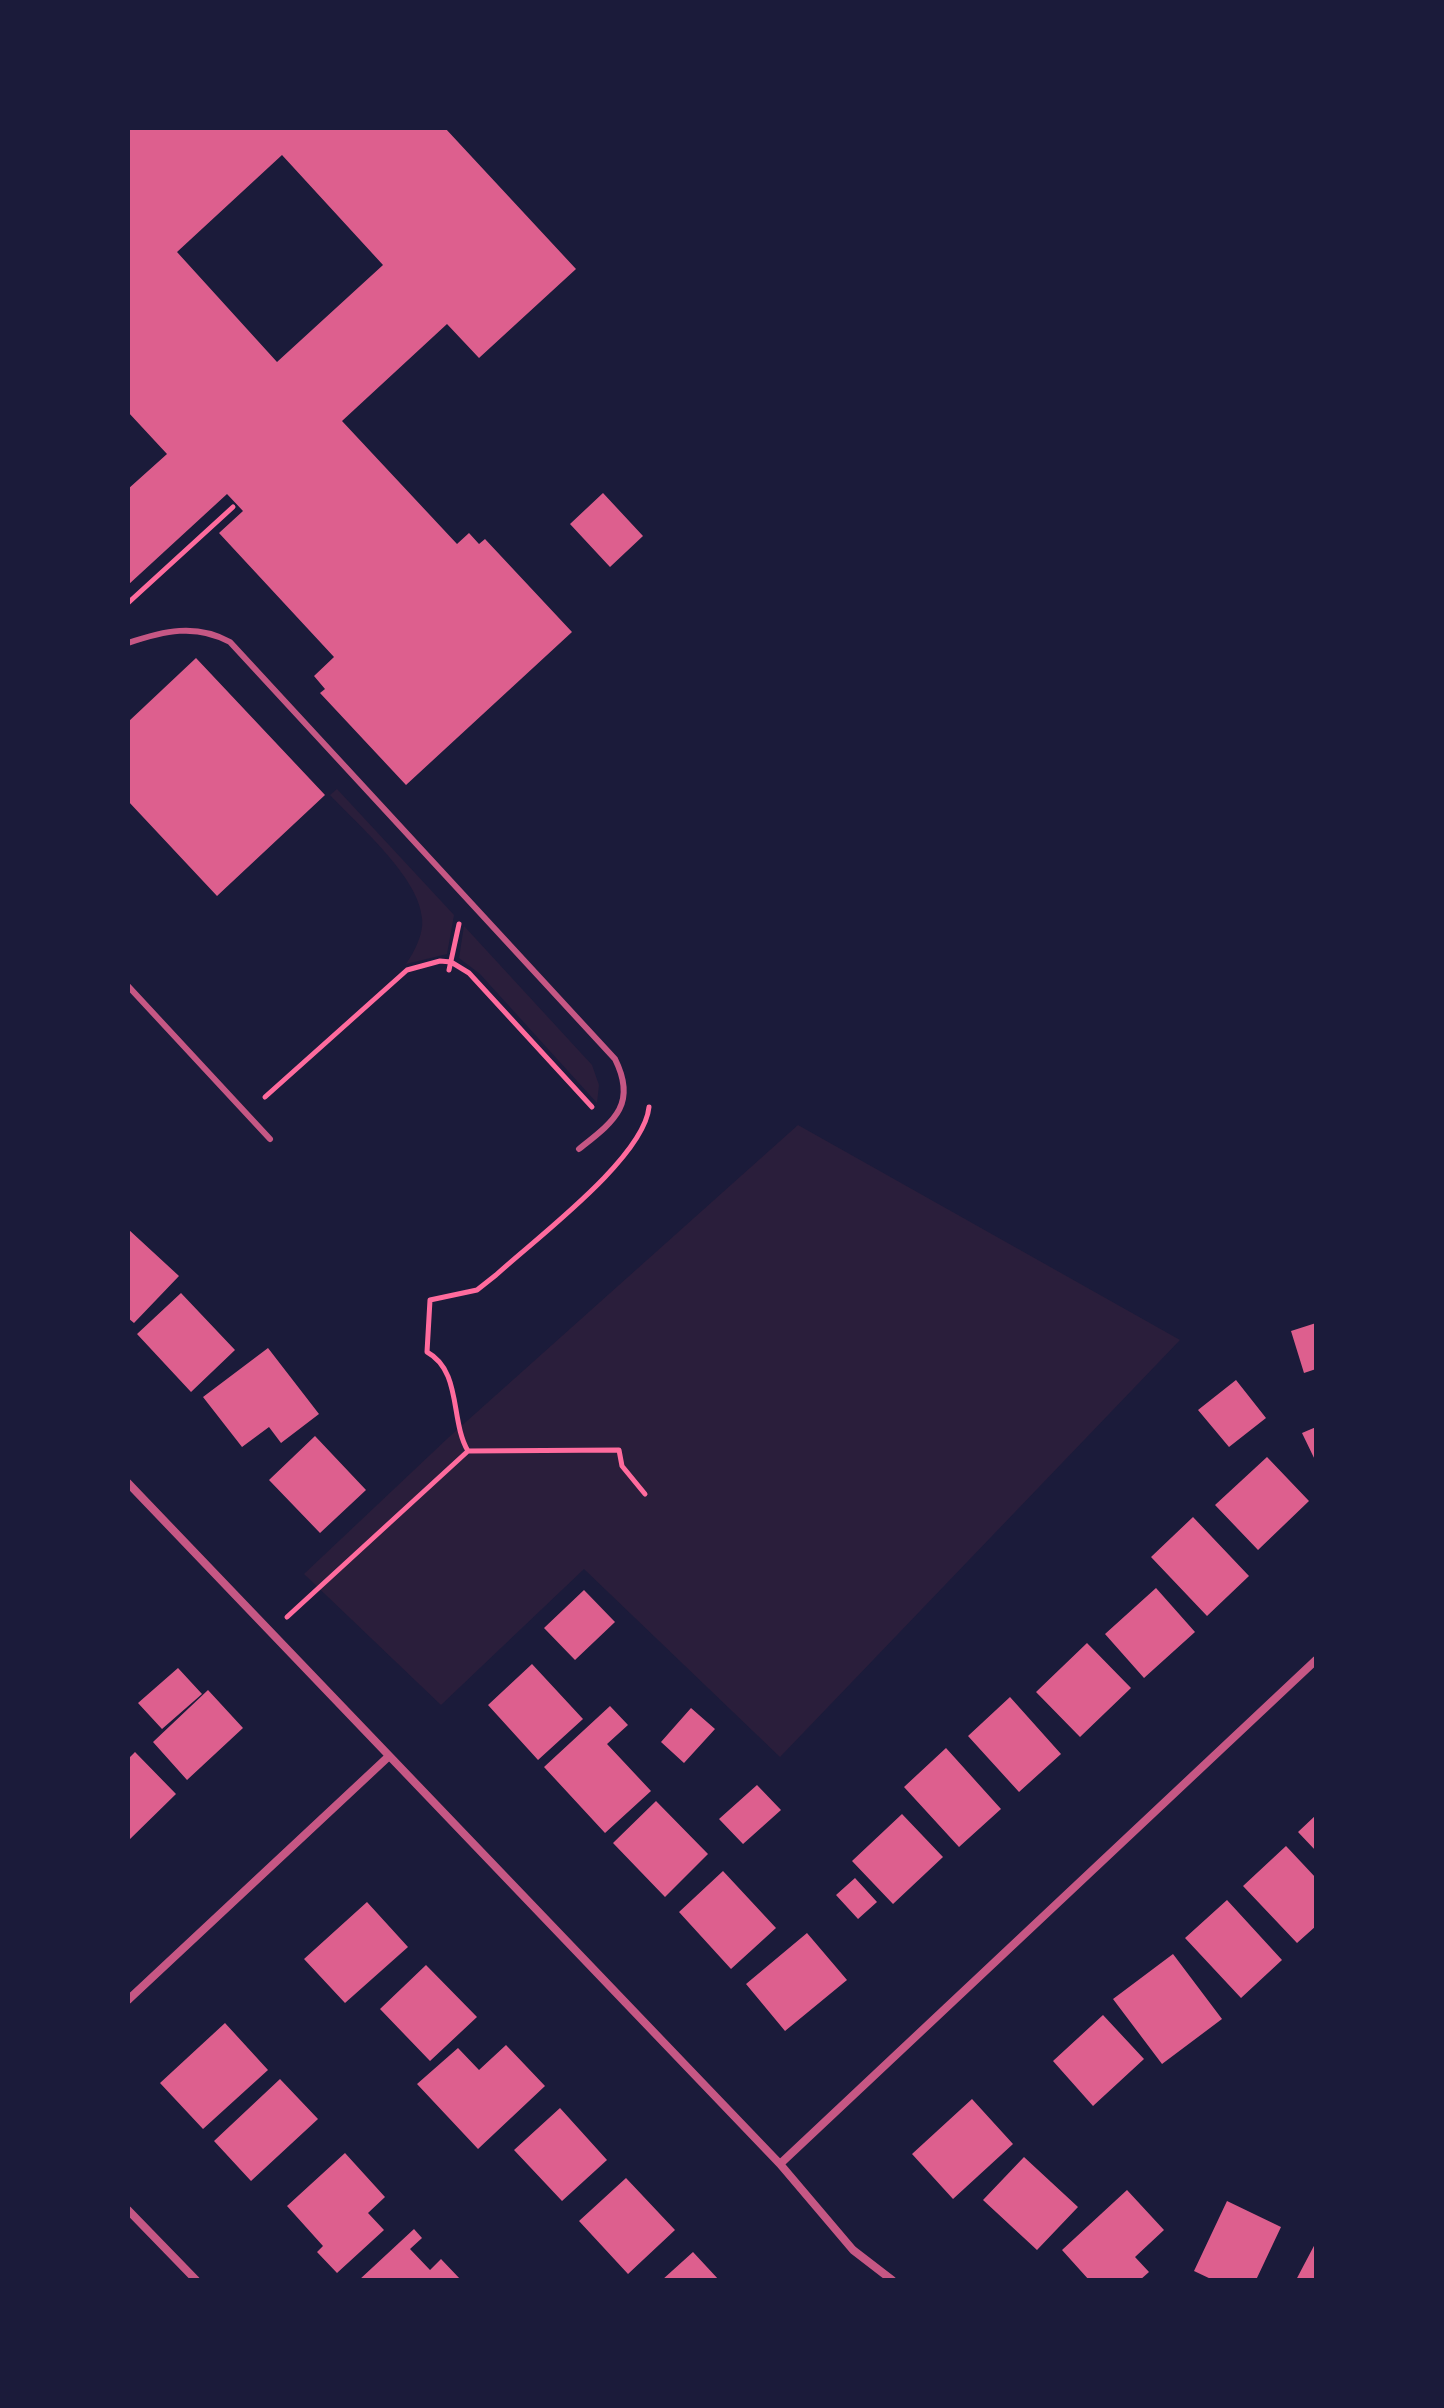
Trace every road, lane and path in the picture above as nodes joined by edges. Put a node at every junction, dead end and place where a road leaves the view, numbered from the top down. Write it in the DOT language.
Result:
graph roads {
  1 [pos="233,507"];
  2 [pos="128,603"];
  3 [pos="128,643"];
  4 [pos="460,920"];
  5 [pos="451,962"];
  6 [pos="449,970"];
  7 [pos="128,986"];
  8 [pos="650,1099"];
  9 [pos="592,1107"];
  10 [pos="247,1114"];
  11 [pos="270,1139"];
  12 [pos="579,1149"];
  13 [pos="468,1451"];
  14 [pos="128,1483"];
  15 [pos="645,1494"];
  16 [pos="269,1634"];
  17 [pos="1316,1660"];
  18 [pos="388,1757"];
  19 [pos="128,2000"];
  20 [pos="780,2164"];
  21 [pos="128,2210"];
  22 [pos="196,2280"];
  23 [pos="892,2280"];
  1 -- 2 [label="path"];
  3 -- 12 [label="lane"];
  4 -- 5 [label="path"];
  5 -- 6 [label="path"];
  5 -- 9 [label="path"];
  5 -- 10 [label="path"];
  7 -- 10 [label="lane"];
  8 -- 13 [label="path"];
  10 -- 11 [label="lane"];
  13 -- 15 [label="path"];
  13 -- 16 [label="path"];
  14 -- 16 [label="street"];
  16 -- 18 [label="street"];
  17 -- 20 [label="street"];
  18 -- 19 [label="street"];
  18 -- 20 [label="street"];
  20 -- 23 [label="street"];
  21 -- 22 [label="street"];
}
